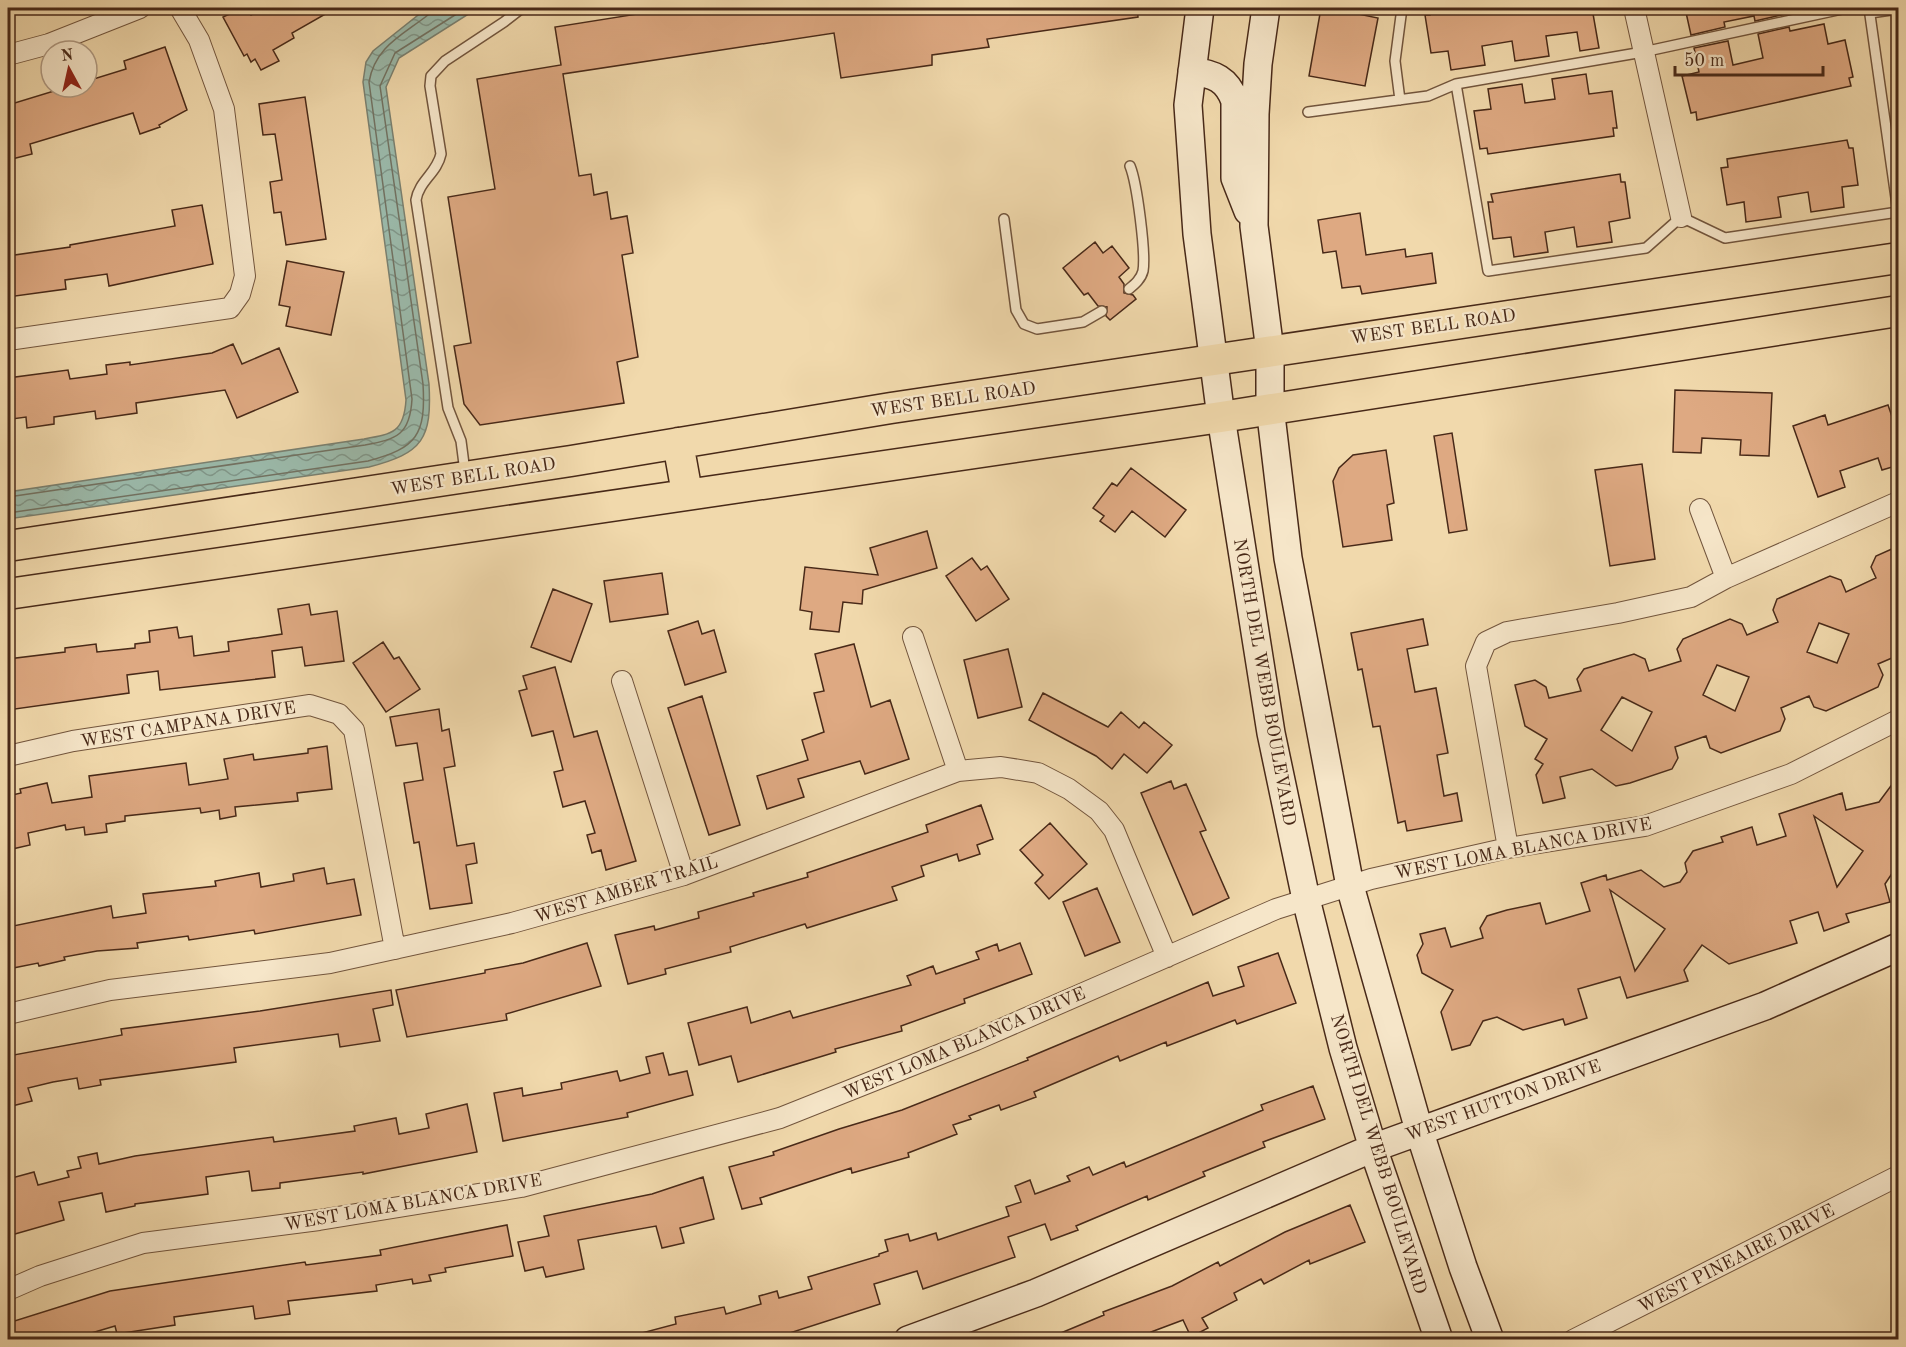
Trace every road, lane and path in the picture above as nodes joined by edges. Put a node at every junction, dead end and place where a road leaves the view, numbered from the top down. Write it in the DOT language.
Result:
graph roads {
  1 [pos="140,8"];
  2 [pos="180,8"];
  3 [pos="522,8"];
  4 [pos="1200,8"];
  5 [pos="1266,8"];
  6 [pos="1402,8"];
  7 [pos="1634,8"];
  8 [pos="1847,8"];
  9 [pos="1899,9"];
  10 [pos="1870,10"];
  11 [pos="1643,52"];
  12 [pos="8,55"];
  13 [pos="1192,71"];
  14 [pos="1456,84"];
  15 [pos="1400,99"];
  16 [pos="1308,112"];
  17 [pos="1130,166"];
  18 [pos="1898,212"];
  19 [pos="1681,217"];
  20 [pos="1004,219"];
  21 [pos="1254,226"];
  22 [pos="1899,258"];
  23 [pos="1129,289"];
  24 [pos="1102,311"];
  25 [pos="1899,311"];
  26 [pos="8,340"];
  27 [pos="1270,351"];
  28 [pos="1215,361"];
  29 [pos="1270,407"];
  30 [pos="1221,417"];
  31 [pos="678,443"];
  32 [pos="466,477"];
  33 [pos="687,493"];
  34 [pos="1899,502"];
  35 [pos="1700,509"];
  36 [pos="8,546"];
  37 [pos="1726,578"];
  38 [pos="8,594"];
  39 [pos="913,637"];
  40 [pos="622,681"];
  41 [pos="1899,720"];
  42 [pos="8,756"];
  43 [pos="958,771"];
  44 [pos="1508,849"];
  45 [pos="684,876"];
  46 [pos="1350,886"];
  47 [pos="1306,899"];
  48 [pos="1899,947"];
  49 [pos="395,950"];
  50 [pos="1167,957"];
  51 [pos="8,1014"];
  52 [pos="1419,1130"];
  53 [pos="1374,1148"];
  54 [pos="1899,1176"];
  55 [pos="8,1290"];
  56 [pos="909,1340"];
  57 [pos="1439,1340"];
  58 [pos="1490,1340"];
  59 [pos="1573,1340"];
  1 -- 12 [label="street"];
  2 -- 26 [label="street"];
  3 -- 32 [label="lane"];
  4 -- 13 [label="street, NORTH DEL WEBB BOULEVARD"];
  5 -- 21 [label="street"];
  6 -- 15 [label="lane"];
  7 -- 11 [label="street"];
  8 -- 11 [label="lane"];
  9 -- 10 [label="lane"];
  10 -- 18 [label="lane"];
  11 -- 14 [label="lane"];
  11 -- 19 [label="street"];
  13 -- 21 [label="street"];
  13 -- 28 [label="street, NORTH DEL WEBB BOULEVARD"];
  14 -- 15 [label="lane"];
  14 -- 19 [label="lane"];
  15 -- 16 [label="lane"];
  17 -- 23 [label="lane"];
  18 -- 19 [label="lane"];
  20 -- 24 [label="lane"];
  21 -- 27 [label="street"];
  22 -- 27 [label="main road, WEST BELL ROAD"];
  25 -- 29 [label="main road"];
  27 -- 28 [label="main road, WEST BELL ROAD"];
  27 -- 29 [label="street"];
  28 -- 30 [label="street, NORTH DEL WEBB BOULEVARD"];
  28 -- 31 [label="main road, WEST BELL ROAD"];
  29 -- 30 [label="main road"];
  29 -- 46 [label="street"];
  30 -- 33 [label="main road"];
  30 -- 47 [label="street, NORTH DEL WEBB BOULEVARD"];
  31 -- 32 [label="main road, WEST BELL ROAD"];
  31 -- 33 [label="main road"];
  32 -- 36 [label="main road, WEST BELL ROAD"];
  33 -- 38 [label="main road"];
  34 -- 37 [label="street"];
  35 -- 37 [label="street"];
  37 -- 44 [label="street"];
  39 -- 43 [label="street"];
  40 -- 45 [label="street"];
  41 -- 44 [label="street, WEST LOMA BLANCA DRIVE"];
  42 -- 49 [label="street, WEST CAMPANA DRIVE"];
  43 -- 45 [label="street, WEST AMBER TRAIL"];
  43 -- 50 [label="street, WEST AMBER TRAIL"];
  44 -- 46 [label="street, WEST LOMA BLANCA DRIVE"];
  45 -- 49 [label="street, WEST AMBER TRAIL"];
  46 -- 47 [label="street, WEST LOMA BLANCA DRIVE"];
  46 -- 52 [label="street"];
  47 -- 50 [label="street, WEST LOMA BLANCA DRIVE"];
  47 -- 53 [label="street, NORTH DEL WEBB BOULEVARD"];
  48 -- 52 [label="street, WEST HUTTON DRIVE"];
  49 -- 51 [label="street, WEST AMBER TRAIL"];
  50 -- 55 [label="street, WEST LOMA BLANCA DRIVE"];
  52 -- 53 [label="street, WEST HUTTON DRIVE"];
  52 -- 58 [label="street"];
  53 -- 56 [label="street, WEST HUTTON DRIVE"];
  53 -- 57 [label="street, NORTH DEL WEBB BOULEVARD"];
  54 -- 59 [label="street, WEST PINEAIRE DRIVE"];
}
